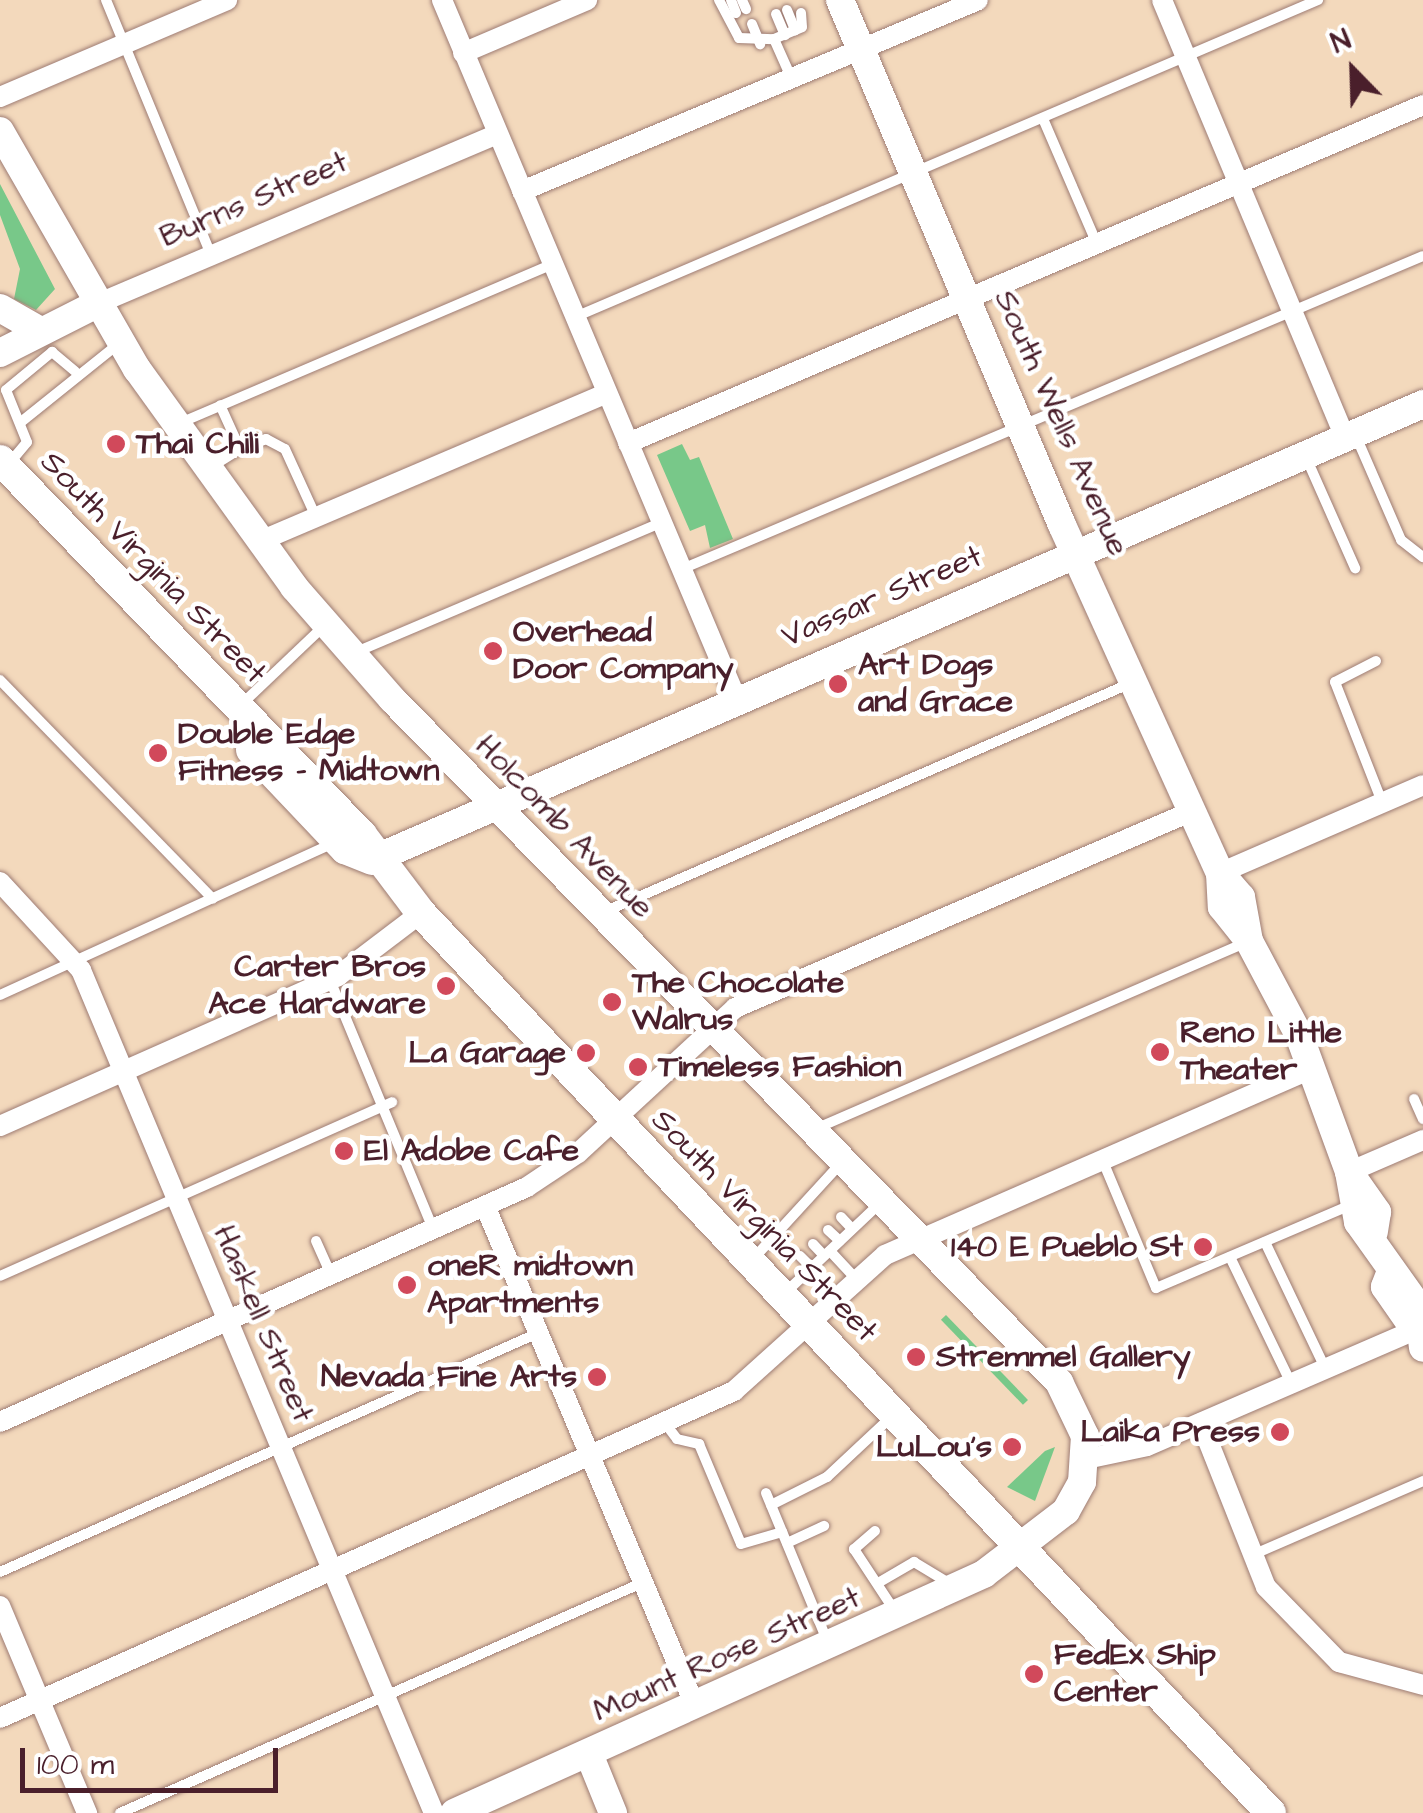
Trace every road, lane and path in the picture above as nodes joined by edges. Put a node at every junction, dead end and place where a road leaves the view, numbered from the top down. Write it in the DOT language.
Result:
graph roads {
  1 [pos="106,0"];
  2 [pos="227,0"];
  3 [pos="442,0"];
  4 [pos="587,0"];
  5 [pos="719,0"];
  6 [pos="731,0"];
  7 [pos="840,0"];
  8 [pos="978,0"];
  9 [pos="1162,0"];
  10 [pos="1318,0"];
  11 [pos="741,7"];
  12 [pos="782,12"];
  13 [pos="801,13"];
  14 [pos="748,26"];
  15 [pos="785,34"];
  16 [pos="754,43"];
  17 [pos="125,45"];
  18 [pos="860,48"];
  19 [pos="463,54"];
  20 [pos="1187,58"];
  21 [pos="790,75"];
  22 [pos="0,97"];
  23 [pos="1423,105"];
  24 [pos="1044,121"];
  25 [pos="0,131"];
  26 [pos="497,134"];
  27 [pos="914,175"];
  28 [pos="1240,186"];
  29 [pos="522,191"];
  30 [pos="1098,248"];
  31 [pos="211,256"];
  32 [pos="1423,256"];
  33 [pos="552,264"];
  34 [pos="968,300"];
  35 [pos="97,304"];
  36 [pos="0,308"];
  37 [pos="1294,312"];
  38 [pos="575,317"];
  39 [pos="42,341"];
  40 [pos="121,342"];
  41 [pos="0,353"];
  42 [pos="75,371"];
  43 [pos="607,393"];
  44 [pos="1423,404"];
  45 [pos="220,405"];
  46 [pos="21,422"];
  47 [pos="174,425"];
  48 [pos="1021,427"];
  49 [pos="1350,435"];
  50 [pos="628,443"];
  51 [pos="240,449"];
  52 [pos="1305,454"];
  53 [pos="2,470"];
  54 [pos="206,470"];
  55 [pos="316,517"];
  56 [pos="662,522"];
  57 [pos="258,542"];
  58 [pos="1076,552"];
  59 [pos="1423,556"];
  60 [pos="1355,568"];
  61 [pos="682,569"];
  62 [pos="325,624"];
  63 [pos="352,654"];
  64 [pos="1376,661"];
  65 [pos="0,680"];
  66 [pos="1136,680"];
  67 [pos="736,698"];
  68 [pos="239,707"];
  69 [pos="1423,786"];
  70 [pos="492,802"];
  71 [pos="1382,803"];
  72 [pos="1193,810"];
  73 [pos="338,841"];
  74 [pos="372,860"];
  75 [pos="1220,873"];
  76 [pos="0,882"];
  77 [pos="213,899"];
  78 [pos="421,913"];
  79 [pos="600,914"];
  80 [pos="1249,941"];
  81 [pos="76,960"];
  82 [pos="330,980"];
  83 [pos="0,995"];
  84 [pos="710,1030"];
  85 [pos="123,1071"];
  86 [pos="1306,1071"];
  87 [pos="1414,1098"];
  88 [pos="386,1104"];
  89 [pos="1423,1119"];
  90 [pos="614,1120"];
  91 [pos="0,1126"];
  92 [pos="809,1132"];
  93 [pos="1423,1140"];
  94 [pos="1102,1158"];
  95 [pos="840,1164"];
  96 [pos="1349,1172"];
  97 [pos="818,1193"];
  98 [pos="177,1198"];
  99 [pos="827,1203"];
  100 [pos="879,1204"];
  101 [pos="1351,1205"];
  102 [pos="486,1208"];
  103 [pos="841,1218"];
  104 [pos="852,1229"];
  105 [pos="828,1230"];
  106 [pos="434,1231"];
  107 [pos="1374,1232"];
  108 [pos="914,1240"];
  109 [pos="316,1241"];
  110 [pos="840,1241"];
  111 [pos="1264,1242"];
  112 [pos="813,1244"];
  113 [pos="827,1253"];
  114 [pos="800,1256"];
  115 [pos="1230,1257"];
  116 [pos="750,1262"];
  117 [pos="812,1268"];
  118 [pos="0,1276"];
  119 [pos="331,1276"];
  120 [pos="857,1280"];
  121 [pos="782,1296"];
  122 [pos="229,1321"];
  123 [pos="812,1327"];
  124 [pos="539,1333"];
  125 [pos="1419,1339"];
  126 [pos="1326,1369"];
  127 [pos="1042,1373"];
  128 [pos="1291,1384"];
  129 [pos="894,1413"];
  130 [pos="0,1422"];
  131 [pos="665,1423"];
  132 [pos="1200,1423"];
  133 [pos="281,1446"];
  134 [pos="591,1456"];
  135 [pos="1086,1459"];
  136 [pos="1423,1481"];
  137 [pos="824,1526"];
  138 [pos="875,1532"];
  139 [pos="784,1537"];
  140 [pos="1019,1545"];
  141 [pos="1250,1556"];
  142 [pos="333,1570"];
  143 [pos="0,1572"];
  144 [pos="644,1582"];
  145 [pos="878,1583"];
  146 [pos="956,1590"];
  147 [pos="0,1606"];
  148 [pos="898,1618"];
  149 [pos="830,1647"];
  150 [pos="1423,1685"];
  151 [pos="385,1695"];
  152 [pos="39,1700"];
  153 [pos="695,1706"];
  154 [pos="0,1718"];
  155 [pos="589,1754"];
  156 [pos="87,1813"];
  157 [pos="120,1813"];
  158 [pos="434,1813"];
  159 [pos="454,1813"];
  160 [pos="613,1813"];
  161 [pos="1271,1813"];
  1 -- 17 [label="lane"];
  2 -- 17 [label="street"];
  3 -- 19 [label="street"];
  4 -- 19 [label="street"];
  5 -- 16 [label="lane"];
  6 -- 11 [label="lane"];
  7 -- 18 [label="street, South Wells Avenue"];
  8 -- 18 [label="street"];
  9 -- 20 [label="street"];
  10 -- 20 [label="lane"];
  12 -- 15 [label="lane"];
  13 -- 15 [label="lane"];
  14 -- 16 [label="lane"];
  15 -- 16 [label="lane"];
  15 -- 21 [label="lane"];
  17 -- 22 [label="street"];
  17 -- 31 [label="lane"];
  18 -- 21 [label="street"];
  18 -- 27 [label="street, South Wells Avenue"];
  19 -- 26 [label="street"];
  20 -- 24 [label="lane"];
  20 -- 28 [label="street"];
  21 -- 29 [label="street"];
  23 -- 28 [label="street"];
  24 -- 27 [label="lane"];
  24 -- 30 [label="lane"];
  25 -- 35 [label="street, Holcomb Avenue"];
  26 -- 29 [label="street"];
  26 -- 31 [label="street, Burns Street"];
  27 -- 34 [label="street, South Wells Avenue"];
  27 -- 38 [label="lane"];
  28 -- 30 [label="street"];
  28 -- 37 [label="street"];
  29 -- 33 [label="street"];
  30 -- 34 [label="street"];
  31 -- 35 [label="street, Burns Street"];
  32 -- 37 [label="lane"];
  33 -- 38 [label="street"];
  33 -- 45 [label="lane"];
  34 -- 48 [label="street, South Wells Avenue"];
  34 -- 50 [label="street"];
  35 -- 39 [label="street, Burns Street"];
  35 -- 40 [label="street, Holcomb Avenue"];
  36 -- 39 [label="street"];
  37 -- 48 [label="lane"];
  37 -- 49 [label="street"];
  38 -- 43 [label="street"];
  39 -- 41 [label="street, Burns Street"];
  39 -- 42 [label="lane"];
  39 -- 46 [label="lane"];
  40 -- 42 [label="lane"];
  40 -- 47 [label="street, Holcomb Avenue"];
  42 -- 46 [label="lane"];
  43 -- 50 [label="street"];
  43 -- 55 [label="street"];
  44 -- 49 [label="street, Vassar Street"];
  45 -- 47 [label="lane"];
  45 -- 51 [label="lane"];
  46 -- 53 [label="lane"];
  47 -- 54 [label="street, Holcomb Avenue"];
  48 -- 58 [label="street, South Wells Avenue"];
  48 -- 61 [label="lane"];
  49 -- 52 [label="street, Vassar Street"];
  49 -- 59 [label="lane"];
  50 -- 56 [label="street"];
  51 -- 54 [label="lane"];
  51 -- 55 [label="lane"];
  52 -- 58 [label="street, Vassar Street"];
  52 -- 60 [label="lane"];
  53 -- 68 [label="main road, South Virginia Street"];
  53 -- 73 [label="main road, South Virginia Street"];
  54 -- 57 [label="street, Holcomb Avenue"];
  55 -- 57 [label="street"];
  56 -- 61 [label="street"];
  56 -- 63 [label="lane"];
  57 -- 62 [label="street, Holcomb Avenue"];
  58 -- 66 [label="street, South Wells Avenue"];
  58 -- 67 [label="street, Vassar Street"];
  61 -- 67 [label="street"];
  62 -- 63 [label="street, Holcomb Avenue"];
  62 -- 68 [label="lane"];
  63 -- 70 [label="street, Holcomb Avenue"];
  64 -- 71 [label="lane"];
  65 -- 77 [label="lane"];
  66 -- 72 [label="street, South Wells Avenue"];
  66 -- 79 [label="lane"];
  67 -- 70 [label="street, Vassar Street"];
  68 -- 74 [label="main road, South Virginia Street"];
  69 -- 71 [label="street"];
  70 -- 74 [label="street, Vassar Street"];
  70 -- 79 [label="street, Holcomb Avenue"];
  71 -- 75 [label="street"];
  72 -- 75 [label="street, South Wells Avenue"];
  72 -- 84 [label="street"];
  73 -- 74 [label="main road, South Virginia Street"];
  73 -- 77 [label="lane"];
  74 -- 78 [label="main road, South Virginia Street"];
  75 -- 80 [label="street, South Wells Avenue"];
  76 -- 81 [label="street, Haskell Street"];
  77 -- 81 [label="lane"];
  78 -- 82 [label="street"];
  78 -- 90 [label="main road, South Virginia Street"];
  79 -- 84 [label="street, Holcomb Avenue"];
  80 -- 86 [label="street, South Wells Avenue"];
  80 -- 92 [label="lane"];
  81 -- 83 [label="lane"];
  81 -- 85 [label="street, Haskell Street"];
  82 -- 85 [label="street"];
  82 -- 88 [label="lane"];
  84 -- 90 [label="street"];
  84 -- 92 [label="street, Holcomb Avenue"];
  85 -- 91 [label="street"];
  85 -- 98 [label="street, Haskell Street"];
  86 -- 94 [label="street"];
  86 -- 96 [label="street, South Wells Avenue"];
  87 -- 89 [label="lane"];
  88 -- 98 [label="lane"];
  88 -- 106 [label="lane"];
  90 -- 102 [label="street"];
  90 -- 116 [label="main road, South Virginia Street"];
  92 -- 95 [label="street, Holcomb Avenue"];
  93 -- 96 [label="street"];
  94 -- 108 [label="street"];
  94 -- 115 [label="lane"];
  95 -- 97 [label="lane"];
  95 -- 100 [label="street, Holcomb Avenue"];
  96 -- 101 [label="street, South Wells Avenue"];
  96 -- 107 [label="street, South Wells Avenue"];
  97 -- 99 [label="lane"];
  97 -- 116 [label="lane"];
  98 -- 118 [label="lane"];
  98 -- 122 [label="street, Haskell Street"];
  100 -- 104 [label="lane"];
  100 -- 108 [label="street, Holcomb Avenue"];
  101 -- 107 [label="street, South Wells Avenue"];
  101 -- 111 [label="lane"];
  102 -- 106 [label="street"];
  102 -- 124 [label="street"];
  103 -- 104 [label="lane"];
  104 -- 110 [label="lane"];
  105 -- 110 [label="lane"];
  106 -- 119 [label="street"];
  107 -- 125 [label="street, South Wells Avenue"];
  108 -- 120 [label="street"];
  108 -- 127 [label="street, Holcomb Avenue"];
  109 -- 119 [label="lane"];
  110 -- 113 [label="lane"];
  111 -- 115 [label="lane"];
  111 -- 126 [label="lane"];
  112 -- 113 [label="lane"];
  113 -- 117 [label="lane"];
  113 -- 120 [label="lane"];
  114 -- 117 [label="lane"];
  115 -- 128 [label="lane"];
  116 -- 121 [label="main road, South Virginia Street"];
  117 -- 121 [label="lane"];
  119 -- 122 [label="street"];
  120 -- 123 [label="street"];
  121 -- 123 [label="main road, South Virginia Street"];
  122 -- 130 [label="street"];
  122 -- 133 [label="street, Haskell Street"];
  123 -- 129 [label="main road, South Virginia Street"];
  123 -- 131 [label="street"];
  124 -- 133 [label="lane"];
  124 -- 134 [label="street"];
  125 -- 126 [label="street"];
  126 -- 128 [label="street"];
  127 -- 135 [label="street, Holcomb Avenue"];
  127 -- 140 [label="street, Holcomb Avenue"];
  128 -- 132 [label="street"];
  129 -- 139 [label="lane"];
  129 -- 140 [label="main road, South Virginia Street"];
  131 -- 134 [label="street"];
  131 -- 139 [label="lane"];
  132 -- 135 [label="street"];
  132 -- 141 [label="street"];
  133 -- 142 [label="street, Haskell Street"];
  133 -- 143 [label="lane"];
  134 -- 142 [label="street"];
  134 -- 144 [label="street"];
  135 -- 140 [label="street"];
  136 -- 141 [label="lane"];
  137 -- 139 [label="lane"];
  138 -- 145 [label="lane"];
  139 -- 149 [label="lane"];
  140 -- 146 [label="street, Mount Rose Street"];
  140 -- 161 [label="main road, South Virginia Street"];
  141 -- 150 [label="street"];
  142 -- 151 [label="street, Haskell Street"];
  142 -- 152 [label="street"];
  144 -- 151 [label="lane"];
  144 -- 153 [label="street"];
  145 -- 146 [label="lane"];
  145 -- 148 [label="lane"];
  146 -- 148 [label="street, Mount Rose Street"];
  147 -- 152 [label="street"];
  148 -- 149 [label="street, Mount Rose Street"];
  149 -- 153 [label="street, Mount Rose Street"];
  151 -- 157 [label="lane"];
  151 -- 158 [label="street, Haskell Street"];
  152 -- 154 [label="street"];
  152 -- 156 [label="street"];
  153 -- 155 [label="street, Mount Rose Street"];
  155 -- 159 [label="street, Mount Rose Street"];
  155 -- 160 [label="street"];
}
